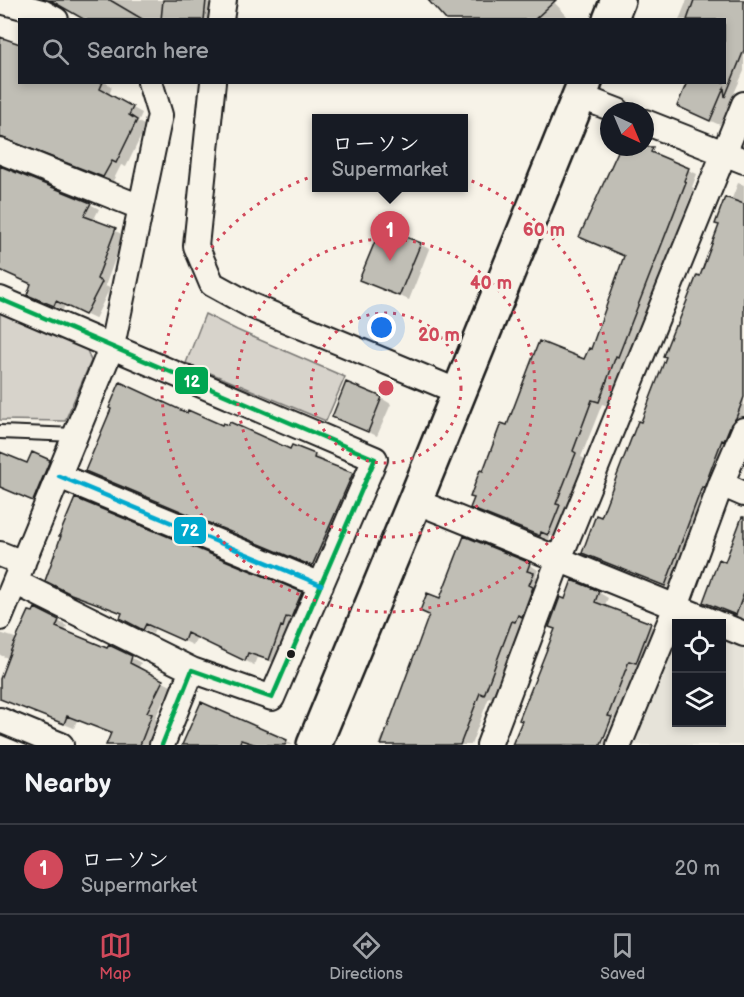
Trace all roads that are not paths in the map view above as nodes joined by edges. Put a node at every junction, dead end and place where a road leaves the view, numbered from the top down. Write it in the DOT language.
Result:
graph roads {
  1 [pos="224,0"];
  2 [pos="618,0"];
  3 [pos="0,1"];
  4 [pos="52,18"];
  5 [pos="221,18"];
  6 [pos="611,18"];
  7 [pos="151,84"];
  8 [pos="213,84"];
  9 [pos="582,89"];
  10 [pos="603,102"];
  11 [pos="744,104"];
  12 [pos="654,126"];
  13 [pos="0,151"];
  14 [pos="734,157"];
  15 [pos="140,207"];
  16 [pos="0,299"];
  17 [pos="112,346"];
  18 [pos="459,392"];
  19 [pos="744,430"];
  20 [pos="0,432"];
  21 [pos="75,435"];
  22 [pos="59,476"];
  23 [pos="721,484"];
  24 [pos="744,494"];
  25 [pos="415,501"];
  26 [pos="0,554"];
  27 [pos="559,559"];
  28 [pos="19,573"];
  29 [pos="321,585"];
  30 [pos="676,607"];
  31 [pos="0,618"];
  32 [pos="707,619"];
  33 [pos="726,626"];
  34 [pos="744,634"];
  35 [pos="192,670"];
  36 [pos="0,720"];
  37 [pos="62,745"];
  38 [pos="162,745"];
  39 [pos="314,745"];
  40 [pos="489,745"];
  41 [pos="619,745"];
  1 -- 5 [label="street"];
  2 -- 6 [label="street"];
  3 -- 4 [label="street"];
  7 -- 15 [label="street"];
  8 -- 18 [label="street"];
  9 -- 10 [label="street"];
  9 -- 18 [label="street"];
  11 -- 14 [label="street"];
  12 -- 14 [label="street"];
  13 -- 15 [label="street"];
  14 -- 27 [label="street"];
  15 -- 17 [label="street"];
  16 -- 17 [label="street"];
  17 -- 21 [label="street"];
  17 -- 29 [label="street"];
  18 -- 25 [label="street"];
  19 -- 23 [label="street"];
  20 -- 21 [label="lane"];
  21 -- 22 [label="street"];
  22 -- 28 [label="street"];
  22 -- 29 [label="street"];
  23 -- 24 [label="street"];
  23 -- 30 [label="street"];
  25 -- 27 [label="street"];
  25 -- 39 [label="street"];
  26 -- 28 [label="street"];
  27 -- 30 [label="street"];
  27 -- 40 [label="street"];
  28 -- 31 [label="street"];
  28 -- 35 [label="street"];
  29 -- 35 [label="street"];
  30 -- 32 [label="street"];
  30 -- 41 [label="street"];
  33 -- 34 [label="street"];
  35 -- 38 [label="street"];
  36 -- 37 [label="street"];
}
